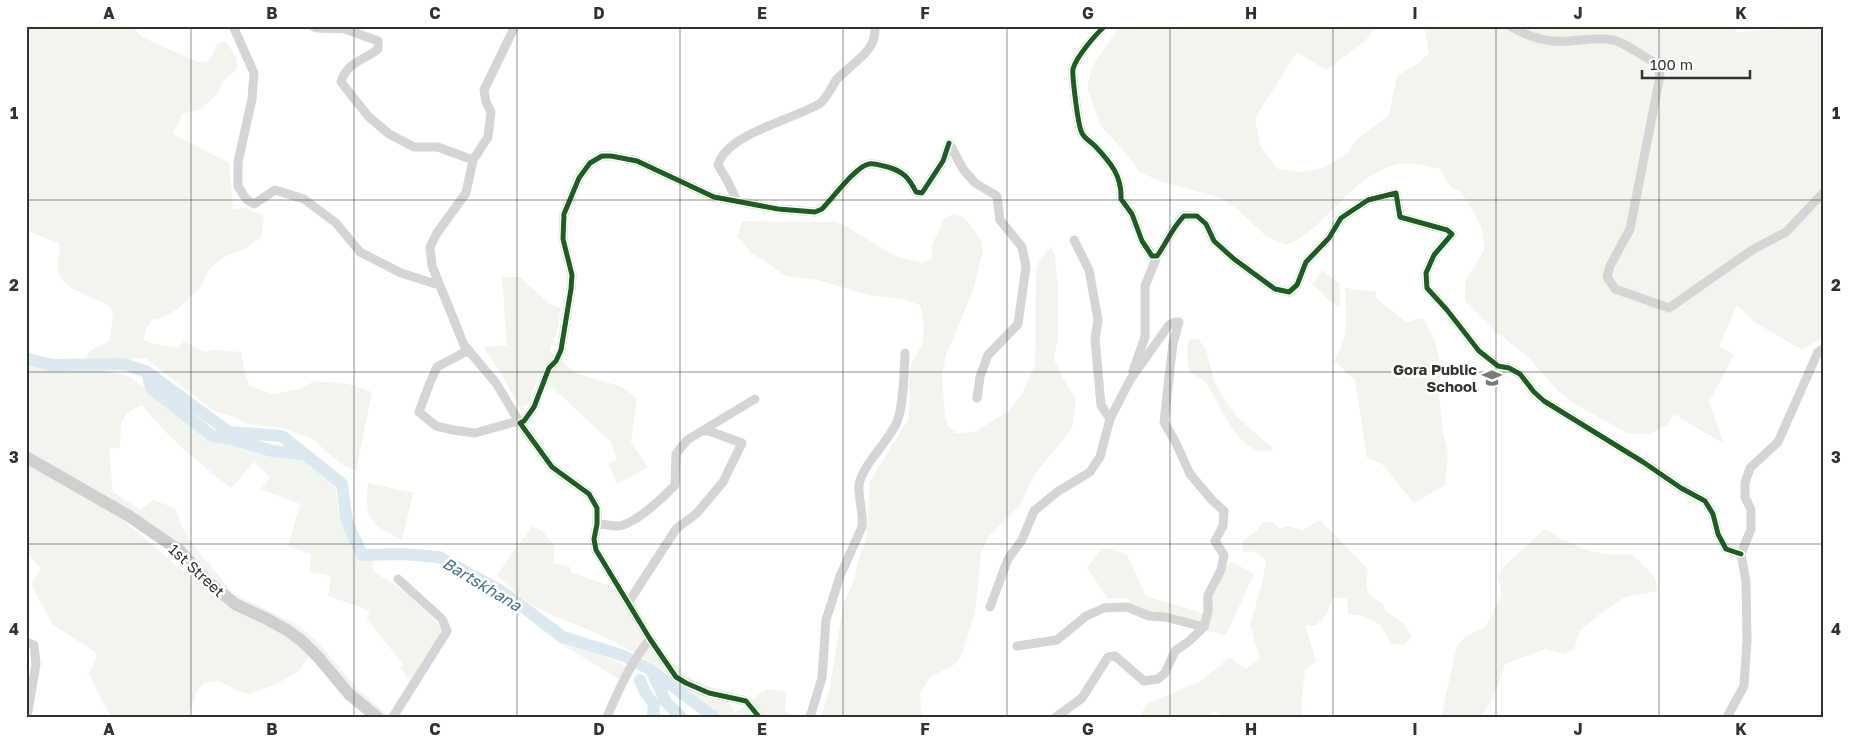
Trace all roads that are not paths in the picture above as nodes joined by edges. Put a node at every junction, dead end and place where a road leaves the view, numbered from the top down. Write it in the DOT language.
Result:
graph roads {
  1 [pos="234,26"];
  2 [pos="312,26"];
  3 [pos="515,26"];
  4 [pos="875,26"];
  5 [pos="1105,26"];
  6 [pos="1510,26"];
  7 [pos="473,160"];
  8 [pos="1824,192"];
  9 [pos="737,201"];
  10 [pos="1074,240"];
  11 [pos="1157,256"];
  12 [pos="439,285"];
  13 [pos="1824,348"];
  14 [pos="469,350"];
  15 [pos="905,353"];
  16 [pos="1130,380"];
  17 [pos="978,398"];
  18 [pos="755,399"];
  19 [pos="1110,419"];
  20 [pos="519,422"];
  21 [pos="702,431"];
  22 [pos="26,457"];
  23 [pos="597,524"];
  24 [pos="1741,554"];
  25 [pos="398,579"];
  26 [pos="628,603"];
  27 [pos="990,607"];
  28 [pos="1204,627"];
  29 [pos="650,639"];
  30 [pos="26,642"];
  31 [pos="1017,646"];
  32 [pos="27,717"];
  33 [pos="377,717"];
  34 [pos="393,717"];
  35 [pos="607,717"];
  36 [pos="759,717"];
  37 [pos="810,717"];
  38 [pos="1056,717"];
  39 [pos="1727,717"];
  1 -- 12 [label="street"];
  2 -- 7 [label="street"];
  3 -- 7 [label="street"];
  4 -- 9 [label="street"];
  5 -- 11 [label="street"];
  6 -- 8 [label="street"];
  7 -- 12 [label="street"];
  9 -- 17 [label="street"];
  9 -- 20 [label="street"];
  10 -- 19 [label="street"];
  11 -- 16 [label="street"];
  11 -- 24 [label="street"];
  12 -- 14 [label="street"];
  13 -- 24 [label="street"];
  14 -- 20 [label="street"];
  14 -- 20 [label="street"];
  15 -- 37 [label="street"];
  16 -- 19 [label="street"];
  16 -- 28 [label="street"];
  18 -- 21 [label="street"];
  19 -- 27 [label="street"];
  20 -- 23 [label="street"];
  21 -- 23 [label="street"];
  21 -- 26 [label="street"];
  22 -- 33 [label="street, 1st Street"];
  23 -- 26 [label="street"];
  24 -- 39 [label="street"];
  25 -- 34 [label="street"];
  26 -- 29 [label="street"];
  28 -- 31 [label="street"];
  28 -- 38 [label="street"];
  29 -- 35 [label="street"];
  29 -- 36 [label="street"];
  30 -- 32 [label="street"];
}
